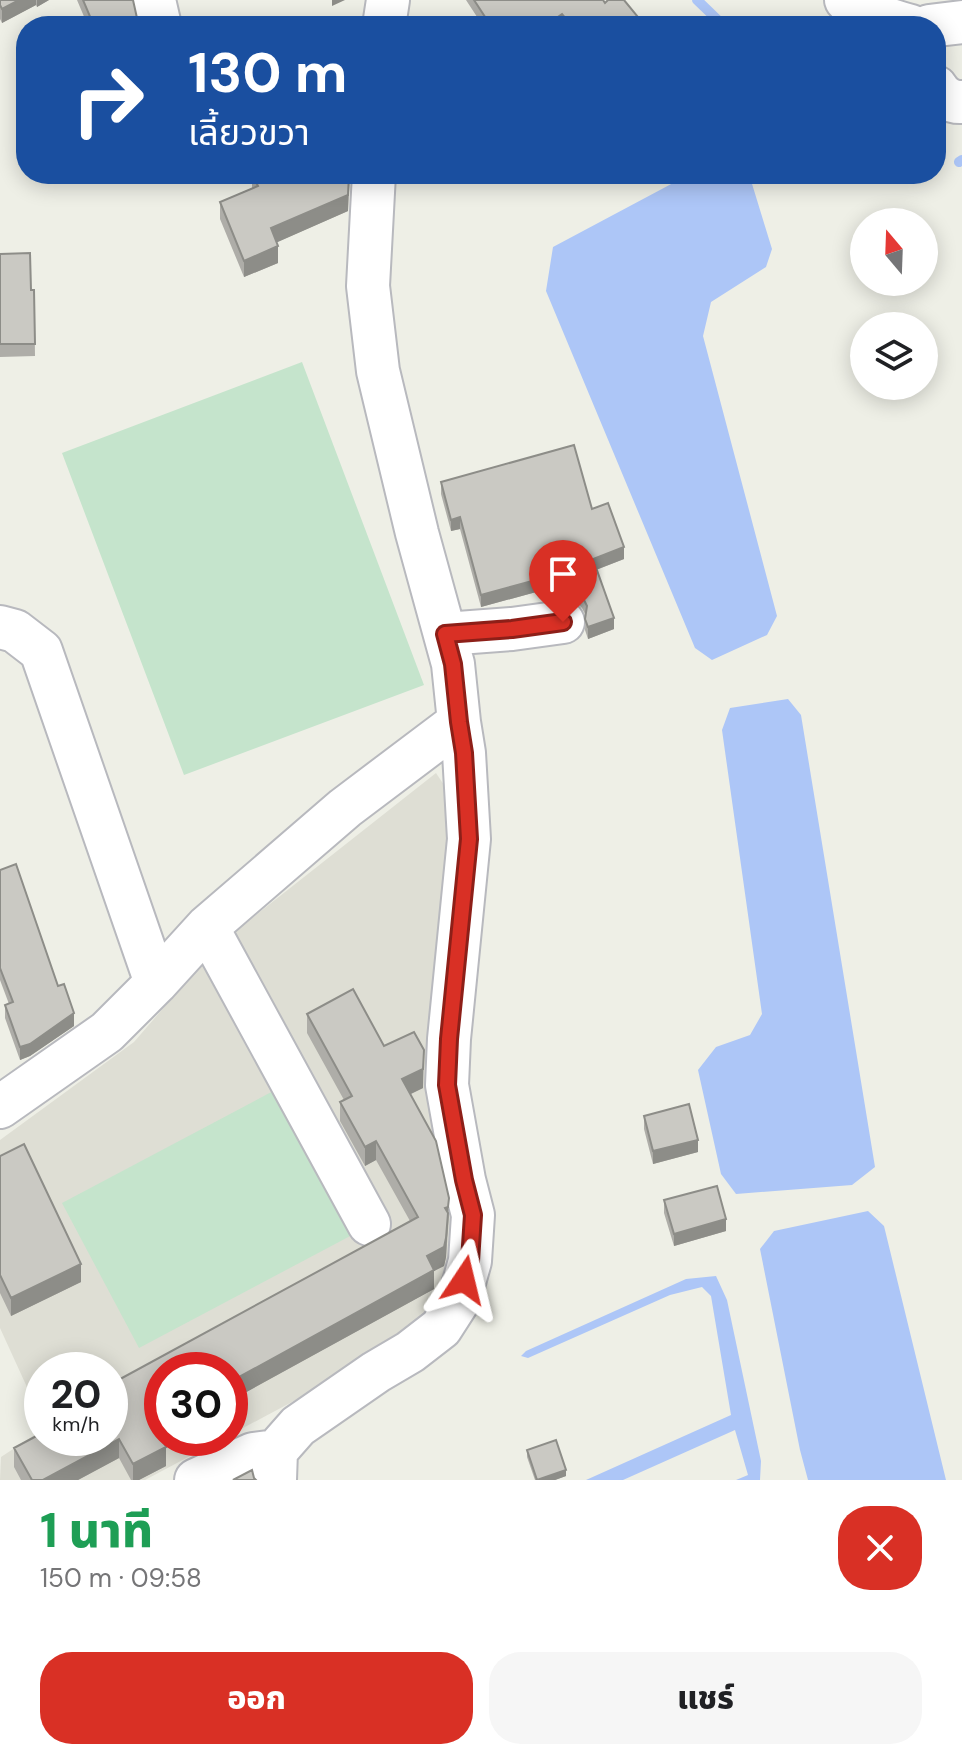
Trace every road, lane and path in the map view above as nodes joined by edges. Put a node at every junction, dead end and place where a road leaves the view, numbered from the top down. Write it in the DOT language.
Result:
graph roads {
  1 [pos="846,0"];
  2 [pos="880,16"];
  3 [pos="373,184"];
  4 [pos="563,622"];
  5 [pos="0,627"];
  6 [pos="445,634"];
  7 [pos="459,722"];
  8 [pos="207,927"];
  9 [pos="156,983"];
  10 [pos="0,1107"];
  11 [pos="369,1224"];
  12 [pos="276,1465"];
  13 [pos="196,1480"];
  1 -- 2 [label="street"];
  3 -- 6 [label="street"];
  4 -- 6 [label="street"];
  5 -- 9 [label="street"];
  6 -- 7 [label="street"];
  7 -- 8 [label="street"];
  7 -- 12 [label="street"];
  8 -- 9 [label="street"];
  8 -- 11 [label="street"];
  9 -- 10 [label="street"];
  12 -- 13 [label="street"];
}
